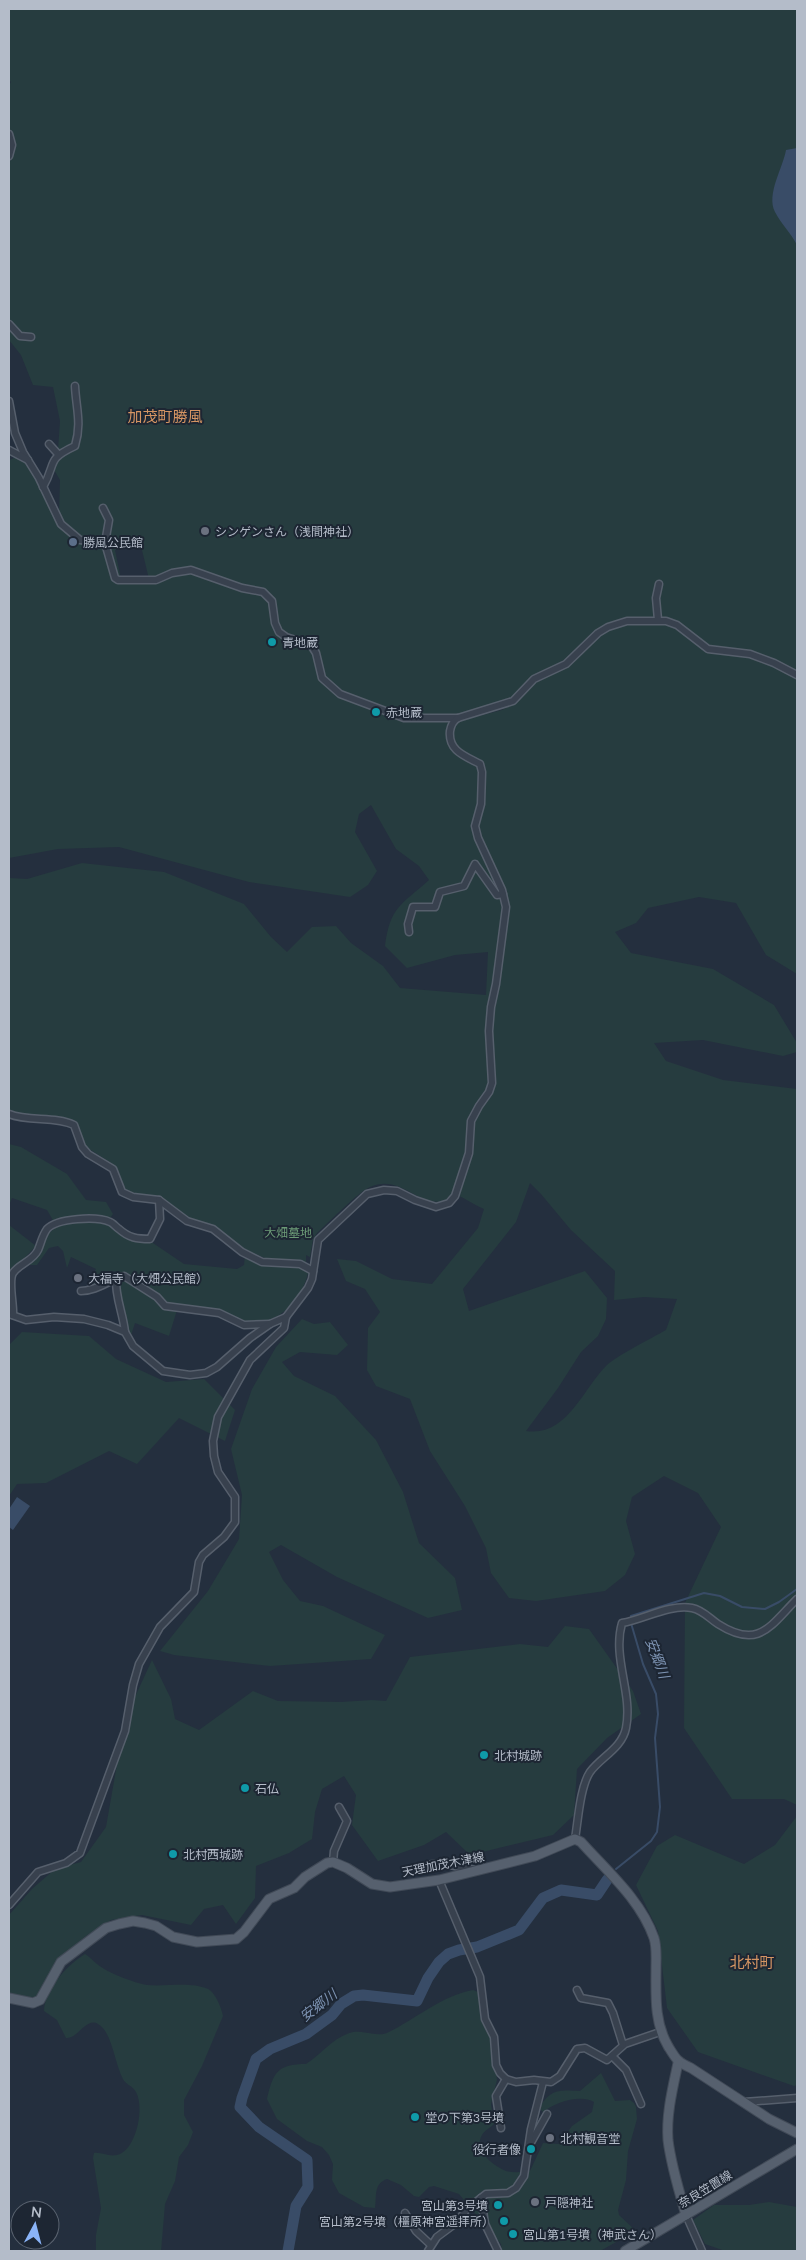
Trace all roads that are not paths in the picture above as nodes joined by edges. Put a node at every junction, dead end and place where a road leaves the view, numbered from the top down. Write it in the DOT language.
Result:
graph roads {
  1 [pos="9,134"];
  2 [pos="9,156"];
  3 [pos="9,324"];
  4 [pos="31,337"];
  5 [pos="75,386"];
  6 [pos="9,402"];
  7 [pos="49,444"];
  8 [pos="9,450"];
  9 [pos="58,454"];
  10 [pos="29,461"];
  11 [pos="43,487"];
  12 [pos="103,508"];
  13 [pos="104,543"];
  14 [pos="660,584"];
  15 [pos="658,620"];
  16 [pos="797,675"];
  17 [pos="458,718"];
  18 [pos="503,894"];
  19 [pos="409,932"];
  20 [pos="9,1114"];
  21 [pos="159,1200"];
  22 [pos="313,1271"];
  23 [pos="116,1278"];
  24 [pos="81,1291"];
  25 [pos="11,1315"];
  26 [pos="286,1317"];
  27 [pos="270,1324"];
  28 [pos="125,1332"];
  29 [pos="797,1599"];
  30 [pos="338,1807"];
  31 [pos="576,1839"];
  32 [pos="333,1862"];
  33 [pos="427,1865"];
  34 [pos="479,1870"];
  35 [pos="439,1880"];
  36 [pos="9,1905"];
  37 [pos="577,1990"];
  38 [pos="9,1998"];
  39 [pos="660,2032"];
  40 [pos="623,2045"];
  41 [pos="612,2056"];
  42 [pos="678,2063"];
  43 [pos="506,2079"];
  44 [pos="543,2082"];
  45 [pos="797,2098"];
  46 [pos="744,2102"];
  47 [pos="641,2104"];
  48 [pos="547,2114"];
  49 [pos="501,2128"];
  50 [pos="797,2133"];
  51 [pos="528,2147"];
  52 [pos="797,2149"];
  53 [pos="481,2198"];
  54 [pos="405,2212"];
  55 [pos="686,2215"];
  56 [pos="429,2248"];
  57 [pos="498,2251"];
  58 [pos="625,2251"];
  59 [pos="702,2251"];
  1 -- 2 [label="street"];
  3 -- 4 [label="street"];
  5 -- 9 [label="street"];
  6 -- 10 [label="street"];
  7 -- 9 [label="street"];
  8 -- 10 [label="street"];
  9 -- 11 [label="street"];
  10 -- 11 [label="street"];
  11 -- 13 [label="street"];
  12 -- 13 [label="street"];
  13 -- 17 [label="street"];
  14 -- 15 [label="street"];
  15 -- 16 [label="street"];
  15 -- 17 [label="street"];
  17 -- 18 [label="street"];
  18 -- 19 [label="street"];
  18 -- 22 [label="street"];
  20 -- 21 [label="street"];
  21 -- 22 [label="street"];
  21 -- 25 [label="street"];
  22 -- 26 [label="street"];
  23 -- 24 [label="street"];
  23 -- 27 [label="street"];
  23 -- 28 [label="street"];
  25 -- 28 [label="street"];
  26 -- 27 [label="street"];
  26 -- 36 [label="street"];
  27 -- 28 [label="street"];
  29 -- 31 [label="street"];
  30 -- 32 [label="street"];
  31 -- 34 [label="main road, 天理加茂木津線"];
  31 -- 39 [label="main road"];
  32 -- 35 [label="main road, 天理加茂木津線"];
  32 -- 38 [label="main road"];
  33 -- 34 [label="street"];
  34 -- 35 [label="main road, 天理加茂木津線"];
  35 -- 43 [label="street"];
  37 -- 40 [label="street"];
  39 -- 40 [label="street"];
  39 -- 42 [label="main road"];
  40 -- 41 [label="street"];
  41 -- 44 [label="street"];
  41 -- 47 [label="street"];
  42 -- 46 [label="main road"];
  42 -- 55 [label="main road"];
  43 -- 44 [label="street"];
  43 -- 49 [label="street"];
  44 -- 51 [label="street"];
  45 -- 46 [label="street"];
  46 -- 50 [label="main road"];
  48 -- 51 [label="street"];
  51 -- 53 [label="street"];
  52 -- 55 [label="main road, 奈良笠置線"];
  53 -- 56 [label="street"];
  53 -- 57 [label="street"];
  54 -- 56 [label="street"];
  55 -- 58 [label="main road, 奈良笠置線"];
  55 -- 59 [label="street"];
}
